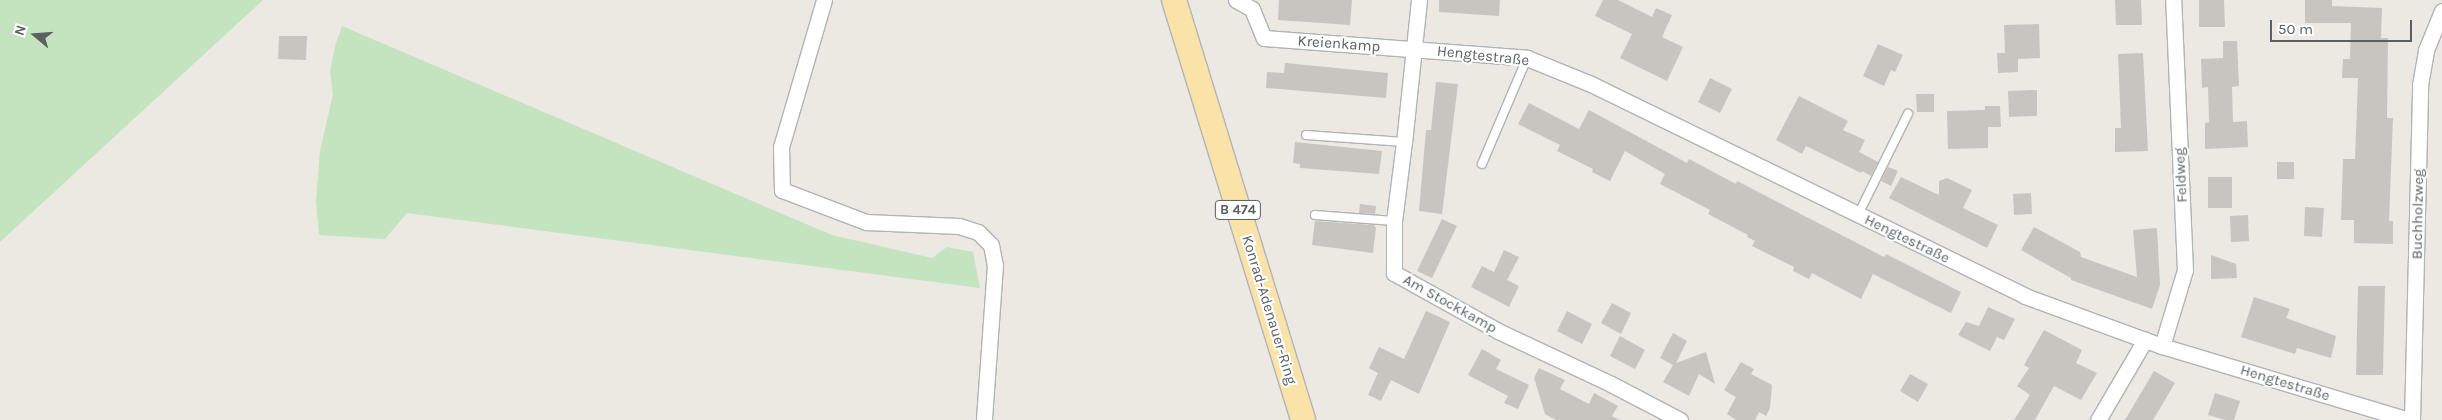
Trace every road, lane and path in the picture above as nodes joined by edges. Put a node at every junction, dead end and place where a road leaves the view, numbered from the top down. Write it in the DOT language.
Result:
graph roads {
  1 [pos="824,0"];
  2 [pos="1174,0"];
  3 [pos="1236,0"];
  4 [pos="1419,0"];
  5 [pos="2173,0"];
  6 [pos="2442,11"];
  7 [pos="1414,50"];
  8 [pos="1527,58"];
  9 [pos="1908,114"];
  10 [pos="1306,135"];
  11 [pos="1404,142"];
  12 [pos="1482,164"];
  13 [pos="1315,215"];
  14 [pos="1858,215"];
  15 [pos="1394,221"];
  16 [pos="2145,340"];
  17 [pos="2162,346"];
  18 [pos="984,420"];
  19 [pos="1303,420"];
  20 [pos="1680,420"];
  21 [pos="2098,420"];
  22 [pos="2411,420"];
  1 -- 18 [label="street"];
  2 -- 19 [label="main road, Konrad-Adenauer-Ring / B 474"];
  3 -- 7 [label="street, Kreienkamp"];
  4 -- 7 [label="street"];
  5 -- 17 [label="street, Feldweg"];
  6 -- 22 [label="street, Buchholzweg"];
  7 -- 8 [label="street, Hengtestraße"];
  7 -- 11 [label="street, Am Stockkamp"];
  8 -- 12 [label="lane"];
  8 -- 14 [label="street, Hengtestraße"];
  9 -- 14 [label="lane"];
  10 -- 11 [label="lane"];
  11 -- 15 [label="street, Am Stockkamp"];
  13 -- 15 [label="lane"];
  14 -- 16 [label="street, Hengtestraße"];
  15 -- 20 [label="street, Am Stockkamp"];
  16 -- 17 [label="street, Hengtestraße"];
  16 -- 21 [label="street"];
  17 -- 22 [label="street, Hengtestraße"];
}
